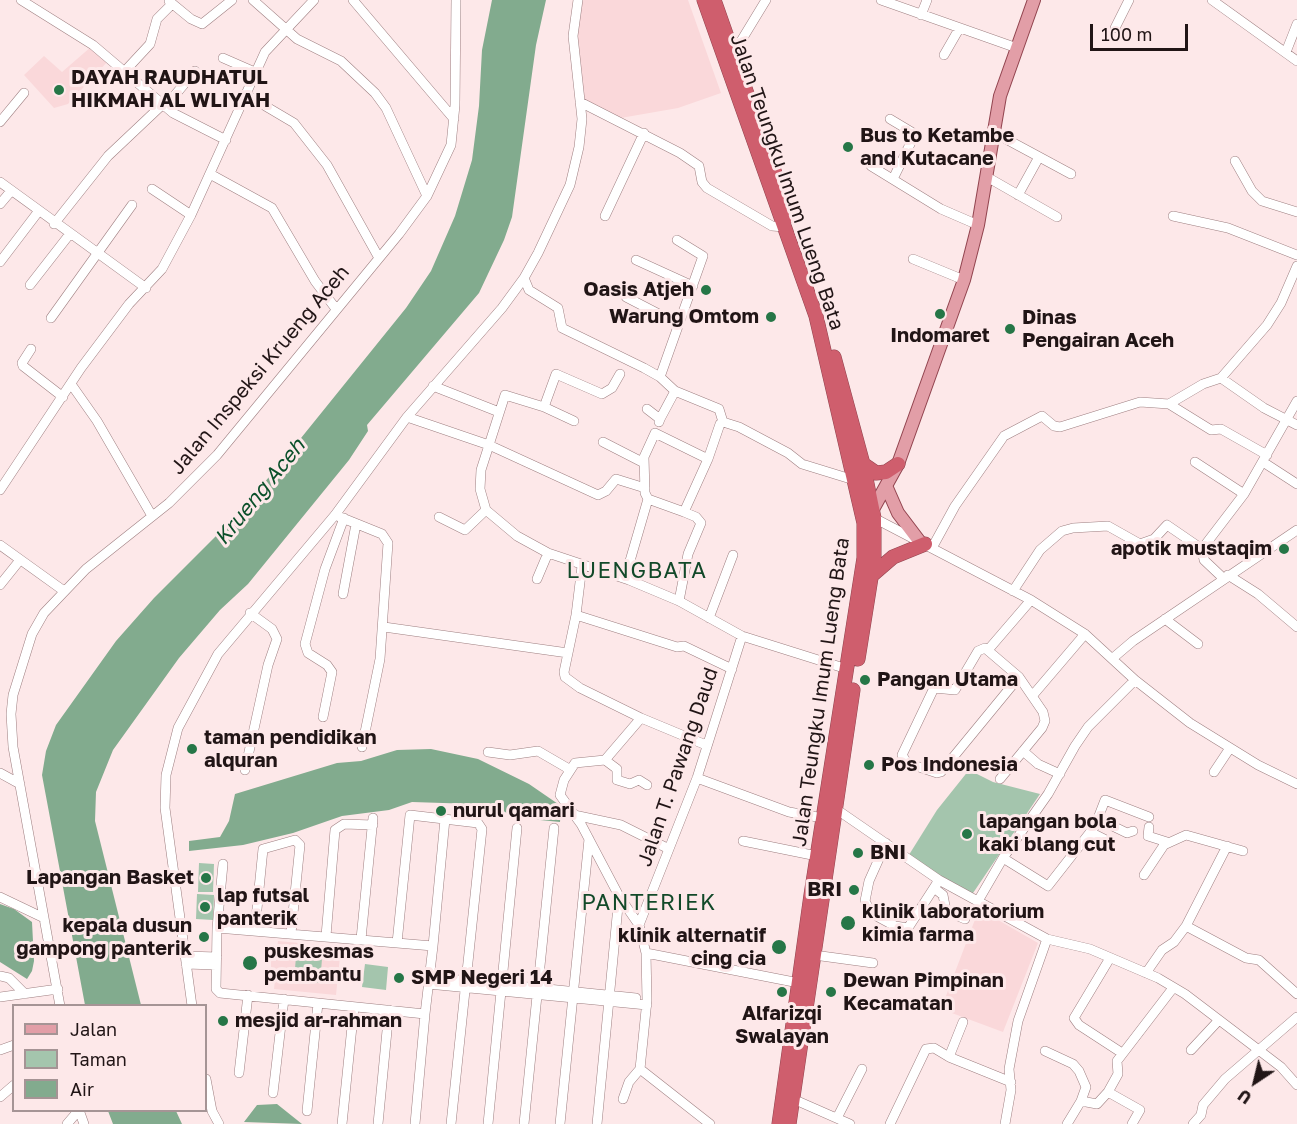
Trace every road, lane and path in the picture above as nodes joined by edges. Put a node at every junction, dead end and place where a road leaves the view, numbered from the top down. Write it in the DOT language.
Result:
graph roads {
  1 [pos="21,0"];
  2 [pos="231,0"];
  3 [pos="253,0"];
  4 [pos="314,0"];
  5 [pos="353,0"];
  6 [pos="456,0"];
  7 [pos="578,0"];
  8 [pos="704,0"];
  9 [pos="714,0"];
  10 [pos="766,0"];
  11 [pos="881,0"];
  12 [pos="927,0"];
  13 [pos="1034,0"];
  14 [pos="1129,0"];
  15 [pos="1212,0"];
  16 [pos="170,2"];
  17 [pos="921,15"];
  18 [pos="1297,24"];
  19 [pos="1115,28"];
  20 [pos="286,29"];
  21 [pos="959,29"];
  22 [pos="726,45"];
  23 [pos="1017,48"];
  24 [pos="1286,52"];
  25 [pos="944,55"];
  26 [pos="222,58"];
  27 [pos="1297,61"];
  28 [pos="195,71"];
  29 [pos="124,72"];
  30 [pos="255,72"];
  31 [pos="24,93"];
  32 [pos="245,94"];
  33 [pos="580,102"];
  34 [pos="164,106"];
  35 [pos="454,119"];
  36 [pos="890,119"];
  37 [pos="0,122"];
  38 [pos="993,132"];
  39 [pos="644,133"];
  40 [pos="226,140"];
  41 [pos="1039,157"];
  42 [pos="1235,161"];
  43 [pos="871,166"];
  44 [pos="210,174"];
  45 [pos="1071,174"];
  46 [pos="987,177"];
  47 [pos="893,179"];
  48 [pos="0,182"];
  49 [pos="152,189"];
  50 [pos="11,191"];
  51 [pos="1018,195"];
  52 [pos="427,196"];
  53 [pos="0,204"];
  54 [pos="132,205"];
  55 [pos="38,212"];
  56 [pos="1297,212"];
  57 [pos="191,215"];
  58 [pos="605,216"];
  59 [pos="1173,216"];
  60 [pos="1057,217"];
  61 [pos="54,224"];
  62 [pos="978,225"];
  63 [pos="784,227"];
  64 [pos="69,235"];
  65 [pos="677,240"];
  66 [pos="4,249"];
  67 [pos="98,254"];
  68 [pos="1297,255"];
  69 [pos="379,258"];
  70 [pos="913,259"];
  71 [pos="636,260"];
  72 [pos="0,262"];
  73 [pos="1297,266"];
  74 [pos="524,278"];
  75 [pos="964,280"];
  76 [pos="30,285"];
  77 [pos="693,286"];
  78 [pos="1293,286"];
  79 [pos="146,288"];
  80 [pos="626,297"];
  81 [pos="336,309"];
  82 [pos="51,318"];
  83 [pos="678,324"];
  84 [pos="826,340"];
  85 [pos="31,349"];
  86 [pos="620,374"];
  87 [pos="660,377"];
  88 [pos="1221,378"];
  89 [pos="71,384"];
  90 [pos="433,386"];
  91 [pos="675,392"];
  92 [pos="63,397"];
  93 [pos="1297,400"];
  94 [pos="1169,404"];
  95 [pos="544,407"];
  96 [pos="647,409"];
  97 [pos="499,412"];
  98 [pos="407,417"];
  99 [pos="660,419"];
  100 [pos="1286,419"];
  101 [pos="574,421"];
  102 [pos="723,422"];
  103 [pos="1297,425"];
  104 [pos="655,433"];
  105 [pos="603,441"];
  106 [pos="489,445"];
  107 [pos="1265,458"];
  108 [pos="708,459"];
  109 [pos="1195,462"];
  110 [pos="644,463"];
  111 [pos="863,464"];
  112 [pos="898,464"];
  113 [pos="854,480"];
  114 [pos="1297,484"];
  115 [pos="645,488"];
  116 [pos="887,488"];
  117 [pos="0,490"];
  118 [pos="1244,494"];
  119 [pos="648,500"];
  120 [pos="486,510"];
  121 [pos="684,512"];
  122 [pos="873,515"];
  123 [pos="152,516"];
  124 [pos="339,516"];
  125 [pos="439,517"];
  126 [pos="356,524"];
  127 [pos="1297,530"];
  128 [pos="0,545"];
  129 [pos="926,545"];
  130 [pos="1202,549"];
  131 [pos="548,553"];
  132 [pos="733,555"];
  133 [pos="20,560"];
  134 [pos="582,566"];
  135 [pos="872,576"];
  136 [pos="1225,577"];
  137 [pos="625,578"];
  138 [pos="537,579"];
  139 [pos="0,585"];
  140 [pos="64,591"];
  141 [pos="1013,591"];
  142 [pos="343,594"];
  143 [pos="1031,600"];
  144 [pos="679,601"];
  145 [pos="250,613"];
  146 [pos="576,615"];
  147 [pos="709,618"];
  148 [pos="1165,619"];
  149 [pos="384,627"];
  150 [pos="1297,627"];
  151 [pos="1085,634"];
  152 [pos="742,636"];
  153 [pos="1197,644"];
  154 [pos="988,650"];
  155 [pos="568,653"];
  156 [pos="1113,658"];
  157 [pos="732,669"];
  158 [pos="847,669"];
  159 [pos="1019,677"];
  160 [pos="1135,680"];
  161 [pos="1032,695"];
  162 [pos="847,701"];
  163 [pos="323,717"];
  164 [pos="641,718"];
  165 [pos="706,745"];
  166 [pos="363,747"];
  167 [pos="1230,748"];
  168 [pos="1023,751"];
  169 [pos="488,752"];
  170 [pos="605,760"];
  171 [pos="569,769"];
  172 [pos="245,770"];
  173 [pos="1214,772"];
  174 [pos="0,773"];
  175 [pos="1060,774"];
  176 [pos="697,778"];
  177 [pos="1000,779"];
  178 [pos="20,784"];
  179 [pos="1297,784"];
  180 [pos="647,785"];
  181 [pos="836,809"];
  182 [pos="574,815"];
  183 [pos="445,819"];
  184 [pos="823,819"];
  185 [pos="1098,819"];
  186 [pos="517,828"];
  187 [pos="554,828"];
  188 [pos="1133,831"];
  189 [pos="1090,832"];
  190 [pos="589,839"];
  191 [pos="743,841"];
  192 [pos="1108,841"];
  193 [pos="1167,842"];
  194 [pos="886,843"];
  195 [pos="1227,846"];
  196 [pos="669,849"];
  197 [pos="1243,851"];
  198 [pos="818,856"];
  199 [pos="1003,858"];
  200 [pos="223,864"];
  201 [pos="1144,875"];
  202 [pos="937,884"];
  203 [pos="619,896"];
  204 [pos="0,897"];
  205 [pos="978,901"];
  206 [pos="44,918"];
  207 [pos="965,919"];
  208 [pos="639,924"];
  209 [pos="1186,926"];
  210 [pos="217,928"];
  211 [pos="255,929"];
  212 [pos="291,933"];
  213 [pos="326,936"];
  214 [pos="361,939"];
  215 [pos="1047,939"];
  216 [pos="397,943"];
  217 [pos="433,946"];
  218 [pos="646,952"];
  219 [pos="814,955"];
  220 [pos="1110,958"];
  221 [pos="186,960"];
  222 [pos="216,961"];
  223 [pos="873,963"];
  224 [pos="1146,973"];
  225 [pos="0,976"];
  226 [pos="429,981"];
  227 [pos="799,983"];
  228 [pos="465,984"];
  229 [pos="502,988"];
  230 [pos="1173,988"];
  231 [pos="58,989"];
  232 [pos="536,992"];
  233 [pos="25,994"];
  234 [pos="1297,994"];
  235 [pos="248,995"];
  236 [pos="574,995"];
  237 [pos="0,997"];
  238 [pos="284,999"];
  239 [pos="609,999"];
  240 [pos="647,1002"];
  241 [pos="60,1004"];
  242 [pos="192,1004"];
  243 [pos="318,1004"];
  244 [pos="354,1006"];
  245 [pos="389,1010"];
  246 [pos="425,1014"];
  247 [pos="1297,1017"];
  248 [pos="1219,1020"];
  249 [pos="963,1022"];
  250 [pos="1191,1050"];
  251 [pos="1045,1051"];
  252 [pos="1260,1051"];
  253 [pos="1122,1053"];
  254 [pos="949,1057"];
  255 [pos="640,1069"];
  256 [pos="862,1069"];
  257 [pos="240,1073"];
  258 [pos="1011,1082"];
  259 [pos="207,1084"];
  260 [pos="1297,1085"];
  261 [pos="12,1086"];
  262 [pos="1108,1092"];
  263 [pos="273,1093"];
  264 [pos="0,1097"];
  265 [pos="623,1099"];
  266 [pos="793,1099"];
  267 [pos="1081,1101"];
  268 [pos="307,1111"];
  269 [pos="77,1112"];
  270 [pos="837,1118"];
  271 [pos="66,1124"];
  272 [pos="219,1124"];
  273 [pos="342,1124"];
  274 [pos="378,1124"];
  275 [pos="415,1124"];
  276 [pos="451,1124"];
  277 [pos="488,1124"];
  278 [pos="524,1124"];
  279 [pos="560,1124"];
  280 [pos="597,1124"];
  281 [pos="710,1124"];
  282 [pos="778,1124"];
  283 [pos="789,1124"];
  284 [pos="850,1124"];
  285 [pos="890,1124"];
  286 [pos="1005,1124"];
  287 [pos="1067,1124"];
  288 [pos="1132,1124"];
  289 [pos="1193,1124"];
  1 -- 29 [label="street"];
  2 -- 16 [label="street"];
  3 -- 20 [label="street"];
  4 -- 20 [label="street"];
  5 -- 35 [label="street"];
  6 -- 35 [label="street, Jalan Inspeksi Krueng Aceh"];
  7 -- 33 [label="street"];
  8 -- 22 [label="highway, Jalan Teungku Imum Lueng Bata"];
  9 -- 22 [label="highway, Jalan Teungku Imum Lueng Bata"];
  10 -- 22 [label="street"];
  11 -- 17 [label="street"];
  12 -- 17 [label="street"];
  13 -- 23 [label="main road"];
  14 -- 19 [label="street"];
  15 -- 24 [label="street"];
  16 -- 29 [label="street"];
  17 -- 21 [label="street"];
  18 -- 24 [label="street"];
  20 -- 30 [label="street"];
  20 -- 52 [label="street"];
  21 -- 23 [label="street"];
  21 -- 25 [label="street"];
  22 -- 63 [label="highway, Jalan Teungku Imum Lueng Bata"];
  22 -- 84 [label="highway, Jalan Teungku Imum Lueng Bata"];
  23 -- 38 [label="main road"];
  24 -- 27 [label="street"];
  26 -- 30 [label="street"];
  28 -- 34 [label="street"];
  29 -- 34 [label="street"];
  30 -- 32 [label="street"];
  31 -- 37 [label="street"];
  32 -- 40 [label="street"];
  32 -- 69 [label="street"];
  33 -- 39 [label="street"];
  33 -- 74 [label="street"];
  34 -- 40 [label="street"];
  34 -- 61 [label="street"];
  35 -- 52 [label="street, Jalan Inspeksi Krueng Aceh"];
  36 -- 47 [label="street"];
  38 -- 41 [label="street"];
  38 -- 46 [label="main road"];
  39 -- 58 [label="street"];
  39 -- 63 [label="street"];
  40 -- 44 [label="street"];
  41 -- 45 [label="street"];
  41 -- 51 [label="street"];
  42 -- 56 [label="street"];
  43 -- 47 [label="street"];
  44 -- 57 [label="street"];
  44 -- 81 [label="street"];
  46 -- 51 [label="street"];
  46 -- 62 [label="main road"];
  47 -- 62 [label="street"];
  48 -- 50 [label="street"];
  49 -- 57 [label="street"];
  50 -- 53 [label="street"];
  50 -- 55 [label="street"];
  51 -- 60 [label="street"];
  52 -- 69 [label="street, Jalan Inspeksi Krueng Aceh"];
  54 -- 67 [label="street"];
  55 -- 61 [label="street"];
  55 -- 66 [label="street"];
  57 -- 79 [label="street"];
  59 -- 68 [label="street"];
  61 -- 64 [label="street"];
  62 -- 75 [label="main road"];
  63 -- 84 [label="highway, Jalan Teungku Imum Lueng Bata"];
  64 -- 67 [label="street"];
  64 -- 76 [label="street"];
  65 -- 77 [label="street"];
  66 -- 72 [label="street"];
  67 -- 79 [label="street"];
  67 -- 82 [label="street"];
  69 -- 81 [label="street, Jalan Inspeksi Krueng Aceh"];
  70 -- 75 [label="street"];
  71 -- 77 [label="street"];
  73 -- 78 [label="street"];
  74 -- 87 [label="street"];
  74 -- 90 [label="street"];
  75 -- 112 [label="main road"];
  77 -- 83 [label="street"];
  78 -- 88 [label="street"];
  79 -- 89 [label="street"];
  80 -- 83 [label="street"];
  81 -- 123 [label="street, Jalan Inspeksi Krueng Aceh"];
  83 -- 87 [label="street"];
  84 -- 111 [label="highway, Jalan Teungku Imum Lueng Bata"];
  84 -- 113 [label="highway, Jalan Teungku Imum Lueng Bata"];
  85 -- 92 [label="street"];
  86 -- 95 [label="street"];
  87 -- 91 [label="street"];
  88 -- 94 [label="street"];
  88 -- 100 [label="street"];
  89 -- 92 [label="street"];
  89 -- 123 [label="street"];
  90 -- 97 [label="street"];
  90 -- 98 [label="street"];
  91 -- 99 [label="street"];
  91 -- 102 [label="street"];
  92 -- 117 [label="street"];
  93 -- 100 [label="street"];
  94 -- 107 [label="street"];
  94 -- 129 [label="street"];
  95 -- 97 [label="street"];
  95 -- 101 [label="street"];
  96 -- 99 [label="street"];
  97 -- 106 [label="street"];
  98 -- 106 [label="street"];
  98 -- 124 [label="street"];
  99 -- 104 [label="street"];
  100 -- 103 [label="street"];
  100 -- 107 [label="street"];
  102 -- 108 [label="street"];
  102 -- 113 [label="street"];
  104 -- 108 [label="street"];
  104 -- 110 [label="street"];
  105 -- 110 [label="street"];
  106 -- 115 [label="street"];
  106 -- 120 [label="street"];
  107 -- 114 [label="street"];
  107 -- 118 [label="street"];
  108 -- 121 [label="street"];
  109 -- 118 [label="street"];
  110 -- 115 [label="street"];
  111 -- 112 [label="highway"];
  111 -- 122 [label="highway, Jalan Teungku Imum Lueng Bata"];
  112 -- 116 [label="main road"];
  113 -- 158 [label="highway, Jalan Teungku Imum Lueng Bata"];
  115 -- 119 [label="street"];
  116 -- 122 [label="main road"];
  116 -- 129 [label="main road"];
  118 -- 130 [label="street"];
  119 -- 121 [label="street"];
  119 -- 137 [label="street"];
  120 -- 125 [label="street"];
  120 -- 131 [label="street"];
  121 -- 144 [label="street"];
  122 -- 129 [label="street"];
  122 -- 135 [label="highway, Jalan Teungku Imum Lueng Bata"];
  123 -- 140 [label="street, Jalan Inspeksi Krueng Aceh"];
  124 -- 126 [label="street"];
  124 -- 145 [label="street"];
  124 -- 163 [label="street"];
  126 -- 142 [label="street"];
  126 -- 149 [label="street"];
  127 -- 136 [label="street"];
  128 -- 133 [label="street"];
  129 -- 135 [label="highway"];
  129 -- 141 [label="street"];
  130 -- 136 [label="street"];
  130 -- 141 [label="street"];
  131 -- 134 [label="street"];
  131 -- 138 [label="street"];
  132 -- 147 [label="street"];
  133 -- 139 [label="street"];
  133 -- 140 [label="street"];
  134 -- 137 [label="street"];
  134 -- 146 [label="street"];
  135 -- 162 [label="highway, Jalan Teungku Imum Lueng Bata"];
  136 -- 148 [label="street"];
  136 -- 150 [label="street"];
  137 -- 144 [label="street"];
  140 -- 178 [label="street, Jalan Inspeksi Krueng Aceh"];
  141 -- 143 [label="street"];
  143 -- 151 [label="street"];
  143 -- 154 [label="street"];
  144 -- 147 [label="street"];
  145 -- 172 [label="street"];
  145 -- 221 [label="street"];
  146 -- 155 [label="street"];
  146 -- 157 [label="street"];
  147 -- 152 [label="street"];
  148 -- 153 [label="street"];
  148 -- 156 [label="street"];
  149 -- 155 [label="street"];
  149 -- 166 [label="street"];
  151 -- 156 [label="street"];
  151 -- 161 [label="street"];
  152 -- 157 [label="street, Jalan T. Pawang Daud"];
  152 -- 158 [label="street"];
  154 -- 159 [label="street"];
  154 -- 159 [label="street"];
  155 -- 164 [label="street"];
  156 -- 160 [label="street"];
  157 -- 165 [label="street, Jalan T. Pawang Daud"];
  158 -- 162 [label="highway, Jalan Teungku Imum Lueng Bata"];
  159 -- 161 [label="street"];
  160 -- 167 [label="street"];
  160 -- 175 [label="street"];
  161 -- 168 [label="street"];
  162 -- 181 [label="highway, Jalan Teungku Imum Lueng Bata"];
  162 -- 184 [label="highway, Jalan Teungku Imum Lueng Bata"];
  164 -- 165 [label="street"];
  164 -- 170 [label="street"];
  165 -- 176 [label="street, Jalan T. Pawang Daud"];
  167 -- 173 [label="street"];
  167 -- 179 [label="street"];
  168 -- 175 [label="street"];
  168 -- 177 [label="street"];
  169 -- 171 [label="street"];
  170 -- 171 [label="street"];
  170 -- 180 [label="street"];
  171 -- 182 [label="street"];
  174 -- 178 [label="street"];
  175 -- 199 [label="street"];
  176 -- 184 [label="street"];
  176 -- 196 [label="street, Jalan T. Pawang Daud"];
  178 -- 206 [label="street, Jalan Inspeksi Krueng Aceh"];
  181 -- 194 [label="street"];
  181 -- 219 [label="highway, Jalan Teungku Imum Lueng Bata"];
  182 -- 190 [label="street"];
  182 -- 196 [label="street"];
  183 -- 216 [label="street"];
  183 -- 217 [label="street"];
  183 -- 228 [label="street"];
  184 -- 198 [label="highway, Jalan Teungku Imum Lueng Bata"];
  185 -- 188 [label="street"];
  185 -- 189 [label="street"];
  185 -- 193 [label="street"];
  186 -- 229 [label="street"];
  187 -- 232 [label="street"];
  189 -- 192 [label="street"];
  189 -- 199 [label="street"];
  190 -- 203 [label="street"];
  190 -- 236 [label="street"];
  191 -- 198 [label="street"];
  193 -- 195 [label="street"];
  193 -- 201 [label="street"];
  194 -- 202 [label="street"];
  194 -- 202 [label="street"];
  195 -- 197 [label="street"];
  195 -- 209 [label="street"];
  196 -- 208 [label="street, Jalan T. Pawang Daud"];
  198 -- 227 [label="highway, Jalan Teungku Imum Lueng Bata"];
  199 -- 205 [label="street"];
  200 -- 210 [label="street"];
  202 -- 205 [label="street"];
  202 -- 207 [label="street"];
  203 -- 208 [label="street"];
  203 -- 239 [label="street"];
  204 -- 206 [label="street"];
  205 -- 215 [label="street"];
  206 -- 231 [label="street, Jalan Inspeksi Krueng Aceh"];
  208 -- 218 [label="street"];
  209 -- 224 [label="street"];
  209 -- 234 [label="street"];
  210 -- 211 [label="street"];
  210 -- 222 [label="street"];
  211 -- 212 [label="street"];
  211 -- 212 [label="street"];
  212 -- 213 [label="street"];
  213 -- 214 [label="street"];
  213 -- 214 [label="street"];
  214 -- 216 [label="street"];
  215 -- 220 [label="street"];
  215 -- 258 [label="street"];
  216 -- 217 [label="street"];
  217 -- 226 [label="street"];
  218 -- 227 [label="street"];
  218 -- 240 [label="street"];
  219 -- 223 [label="street"];
  219 -- 266 [label="highway, Jalan Teungku Imum Lueng Bata"];
  220 -- 224 [label="street"];
  220 -- 253 [label="street"];
  221 -- 222 [label="street"];
  221 -- 242 [label="street"];
  222 -- 235 [label="street"];
  224 -- 230 [label="street"];
  225 -- 233 [label="street"];
  226 -- 228 [label="street"];
  226 -- 246 [label="street"];
  227 -- 282 [label="highway, Jalan Teungku Imum Lueng Bata"];
  228 -- 229 [label="street"];
  228 -- 276 [label="street"];
  229 -- 232 [label="street"];
  229 -- 277 [label="street"];
  230 -- 248 [label="street"];
  230 -- 253 [label="street"];
  231 -- 233 [label="street"];
  231 -- 241 [label="street, Jalan Inspeksi Krueng Aceh"];
  232 -- 236 [label="street"];
  232 -- 278 [label="street"];
  233 -- 237 [label="street"];
  235 -- 238 [label="street"];
  235 -- 257 [label="street"];
  236 -- 239 [label="street"];
  236 -- 279 [label="street"];
  238 -- 243 [label="street"];
  238 -- 263 [label="street"];
  239 -- 240 [label="street"];
  239 -- 280 [label="street"];
  240 -- 255 [label="street"];
  243 -- 244 [label="street"];
  243 -- 268 [label="street"];
  244 -- 245 [label="street"];
  244 -- 273 [label="street"];
  245 -- 246 [label="street"];
  245 -- 274 [label="street"];
  246 -- 275 [label="street"];
  247 -- 252 [label="street"];
  248 -- 250 [label="street"];
  248 -- 252 [label="street"];
  249 -- 254 [label="street"];
  251 -- 267 [label="street"];
  252 -- 260 [label="street"];
  252 -- 289 [label="street"];
  253 -- 262 [label="street"];
  254 -- 258 [label="street"];
  254 -- 285 [label="street"];
  255 -- 265 [label="street"];
  255 -- 281 [label="street"];
  256 -- 270 [label="street"];
  258 -- 286 [label="street"];
  259 -- 272 [label="street"];
  261 -- 264 [label="street"];
  262 -- 267 [label="street"];
  262 -- 288 [label="street"];
  266 -- 270 [label="street"];
  266 -- 283 [label="highway, Jalan Teungku Imum Lueng Bata"];
  267 -- 287 [label="street"];
  269 -- 271 [label="street"];
  270 -- 284 [label="street"];
}
